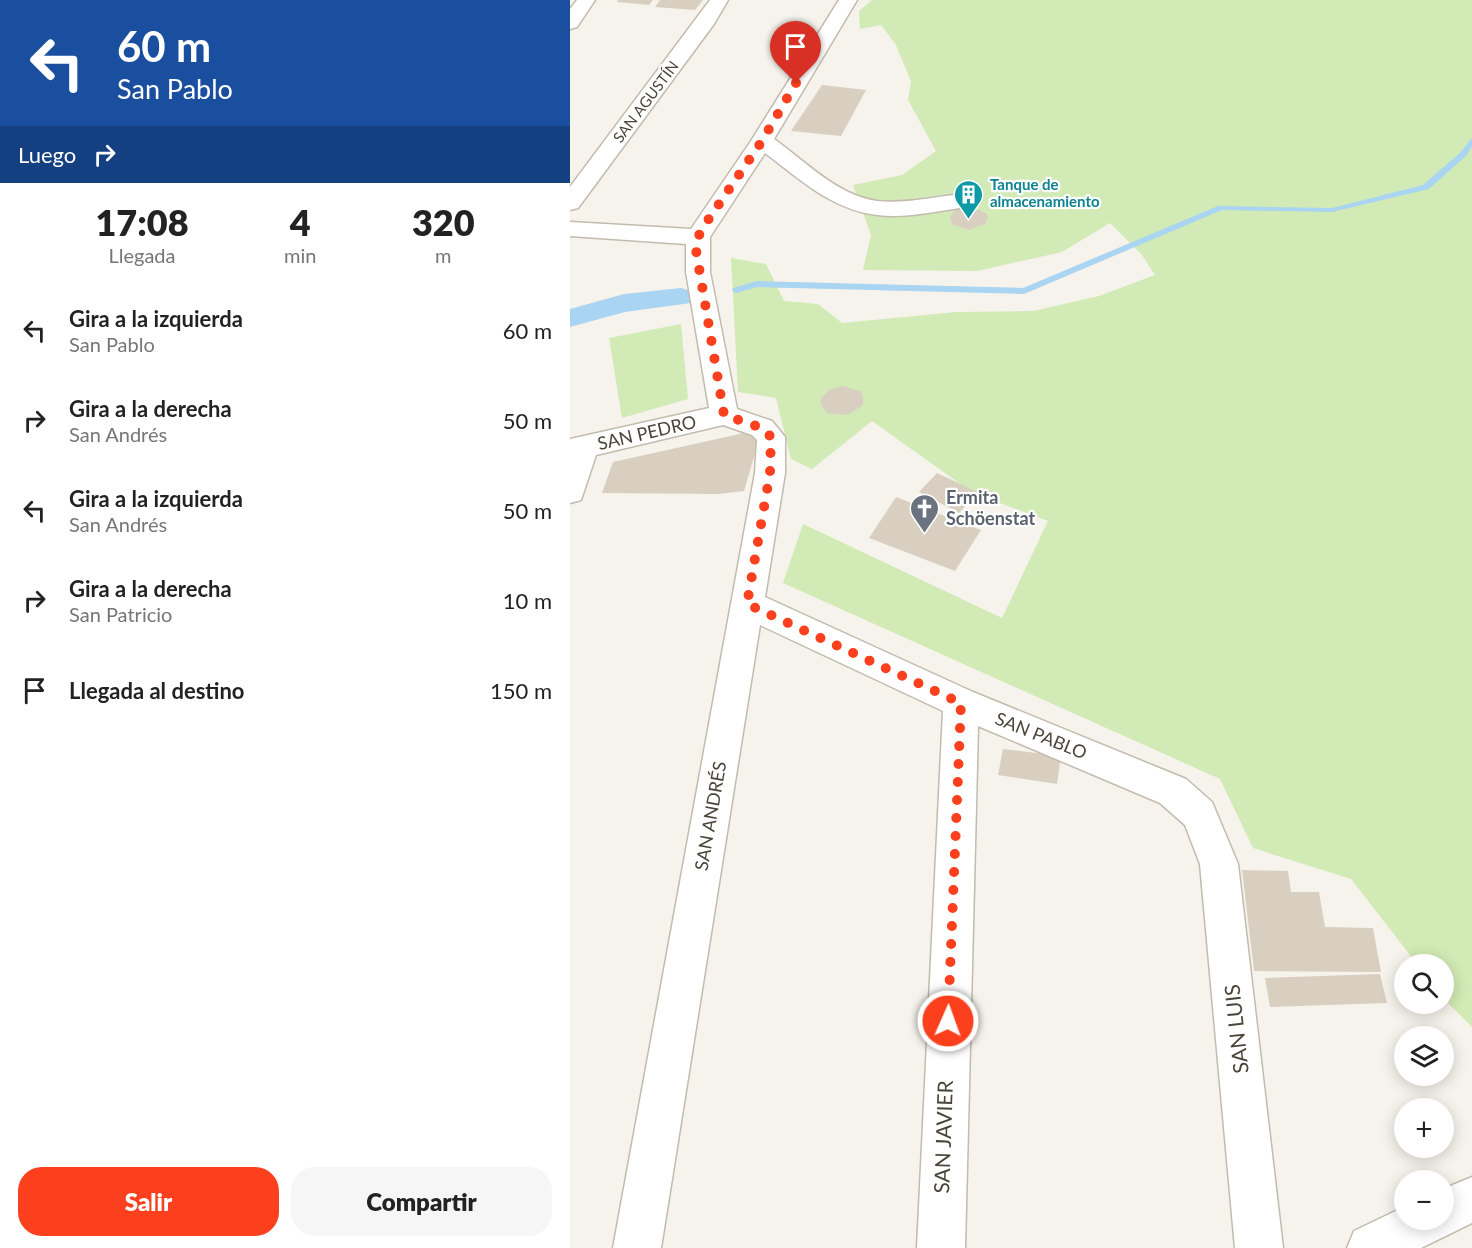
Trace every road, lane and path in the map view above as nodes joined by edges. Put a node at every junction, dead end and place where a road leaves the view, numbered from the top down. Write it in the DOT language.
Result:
graph roads {
  1 [pos="586,0"];
  2 [pos="719,0"];
  3 [pos="844,7"];
  4 [pos="570,23"];
  5 [pos="762,141"];
  6 [pos="969,200"];
  7 [pos="570,203"];
  8 [pos="570,229"];
  9 [pos="698,237"];
  10 [pos="724,415"];
  11 [pos="577,449"];
  12 [pos="570,492"];
  13 [pos="747,604"];
  14 [pos="961,703"];
  15 [pos="1199,814"];
  16 [pos="1472,1200"];
  17 [pos="1454,1207"];
  18 [pos="1408,1230"];
  19 [pos="637,1248"];
  20 [pos="941,1248"];
  21 [pos="1259,1248"];
  22 [pos="1371,1248"];
  1 -- 4 [label="street"];
  2 -- 7 [label="street, SAN AGUSTÍN"];
  3 -- 5 [label="street"];
  5 -- 6 [label="street"];
  5 -- 9 [label="street"];
  8 -- 9 [label="street"];
  9 -- 10 [label="street"];
  10 -- 11 [label="street, SAN PEDRO"];
  10 -- 13 [label="street, SAN ANDRÉS"];
  11 -- 12 [label="street"];
  13 -- 14 [label="street, SAN PABLO"];
  13 -- 19 [label="street, SAN ANDRÉS"];
  14 -- 15 [label="street, SAN PABLO"];
  14 -- 20 [label="street, SAN JAVIER"];
  15 -- 21 [label="street, SAN LUIS"];
  16 -- 17 [label="street"];
  18 -- 22 [label="street"];
}
